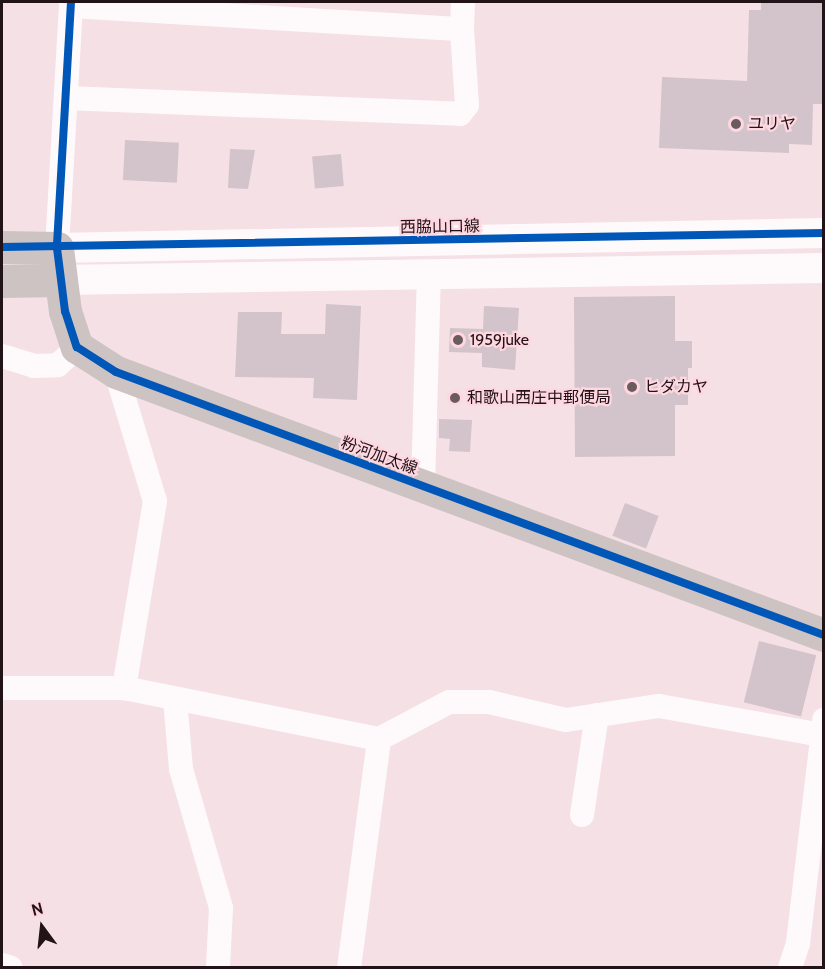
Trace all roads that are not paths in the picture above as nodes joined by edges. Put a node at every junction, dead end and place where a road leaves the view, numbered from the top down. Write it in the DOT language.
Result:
graph roads {
  1 [pos="463,2"];
  2 [pos="71,4"];
  3 [pos="462,29"];
  4 [pos="66,98"];
  5 [pos="824,233"];
  6 [pos="2,247"];
  7 [pos="57,248"];
  8 [pos="824,268"];
  9 [pos="429,274"];
  10 [pos="60,280"];
  11 [pos="2,281"];
  12 [pos="77,347"];
  13 [pos="2,356"];
  14 [pos="116,372"];
  15 [pos="423,487"];
  16 [pos="824,635"];
  17 [pos="2,688"];
  18 [pos="124,688"];
  19 [pos="175,699"];
  20 [pos="597,715"];
  21 [pos="823,728"];
  22 [pos="379,739"];
  23 [pos="582,814"];
  24 [pos="2,965"];
  25 [pos="11,968"];
  26 [pos="218,968"];
  27 [pos="349,968"];
  28 [pos="790,968"];
  1 -- 3 [label="street"];
  2 -- 3 [label="street"];
  2 -- 4 [label="street"];
  3 -- 4 [label="street"];
  4 -- 7 [label="street"];
  5 -- 7 [label="street, 西脇山口線"];
  6 -- 7 [label="main road"];
  7 -- 10 [label="main road"];
  8 -- 9 [label="street"];
  9 -- 10 [label="street"];
  9 -- 15 [label="street"];
  10 -- 11 [label="main road"];
  10 -- 12 [label="main road"];
  12 -- 13 [label="street"];
  12 -- 14 [label="main road, 粉河加太線"];
  14 -- 15 [label="main road, 粉河加太線"];
  14 -- 18 [label="street"];
  15 -- 16 [label="main road, 粉河加太線"];
  17 -- 18 [label="street"];
  18 -- 19 [label="street"];
  19 -- 22 [label="street"];
  19 -- 26 [label="street"];
  20 -- 21 [label="street"];
  20 -- 22 [label="street"];
  20 -- 23 [label="street"];
  21 -- 28 [label="street"];
  22 -- 27 [label="street"];
  24 -- 25 [label="street"];
}
